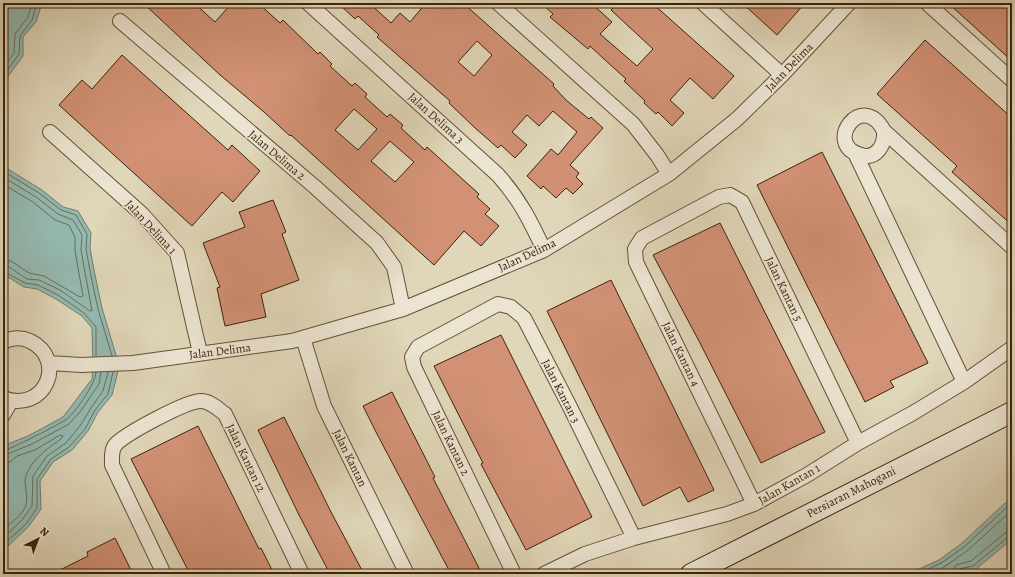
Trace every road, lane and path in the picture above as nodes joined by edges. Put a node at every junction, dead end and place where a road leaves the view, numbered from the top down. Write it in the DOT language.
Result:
graph roads {
  1 [pos="308,3"];
  2 [pos="498,3"];
  3 [pos="703,3"];
  4 [pos="849,3"];
  5 [pos="927,3"];
  6 [pos="120,21"];
  7 [pos="782,75"];
  8 [pos="1012,80"];
  9 [pos="884,131"];
  10 [pos="50,132"];
  11 [pos="855,153"];
  12 [pos="669,174"];
  13 [pos="676,220"];
  14 [pos="1012,247"];
  15 [pos="544,250"];
  16 [pos="403,309"];
  17 [pos="454,329"];
  18 [pos="303,338"];
  19 [pos="3,342"];
  20 [pos="1012,348"];
  21 [pos="200,353"];
  22 [pos="49,363"];
  23 [pos="964,382"];
  24 [pos="7,400"];
  25 [pos="1012,412"];
  26 [pos="3,415"];
  27 [pos="858,443"];
  28 [pos="754,504"];
  29 [pos="634,538"];
  30 [pos="164,574"];
  31 [pos="302,574"];
  32 [pos="407,574"];
  33 [pos="514,574"];
  34 [pos="544,574"];
  35 [pos="691,574"];
  1 -- 15 [label="street, Jalan Delima 3"];
  2 -- 12 [label="street"];
  3 -- 7 [label="street"];
  4 -- 7 [label="street, Jalan Delima"];
  5 -- 8 [label="street"];
  6 -- 16 [label="street, Jalan Delima 2"];
  7 -- 12 [label="street, Jalan Delima"];
  9 -- 11 [label="street"];
  9 -- 11 [label="street"];
  9 -- 14 [label="street"];
  10 -- 21 [label="street, Jalan Delima 1"];
  11 -- 23 [label="street"];
  12 -- 15 [label="street, Jalan Delima"];
  13 -- 27 [label="street, Jalan Kantan 5"];
  13 -- 28 [label="street, Jalan Kantan 4"];
  15 -- 16 [label="street, Jalan Delima"];
  16 -- 18 [label="street, Jalan Delima"];
  17 -- 29 [label="street, Jalan Kantan 3"];
  17 -- 33 [label="street, Jalan Kantan 2"];
  18 -- 21 [label="street, Jalan Delima"];
  18 -- 32 [label="street, Jalan Kantan"];
  19 -- 22 [label="street"];
  20 -- 23 [label="street, Jalan Kantan 1"];
  21 -- 22 [label="street, Jalan Delima"];
  22 -- 24 [label="street"];
  23 -- 27 [label="street, Jalan Kantan 1"];
  24 -- 26 [label="street"];
  25 -- 35 [label="main road, Persiaran Mahogani"];
  27 -- 28 [label="street, Jalan Kantan 1"];
  28 -- 29 [label="street, Jalan Kantan 1"];
  29 -- 34 [label="street, Jalan Kantan 1"];
  30 -- 31 [label="street, Jalan Kantan 12"];
}
